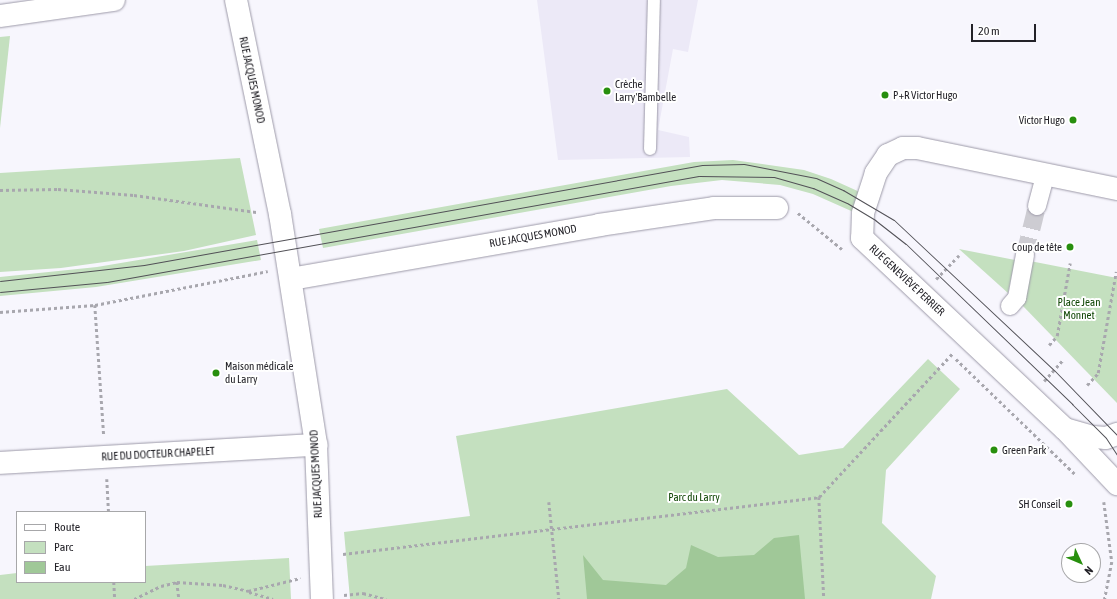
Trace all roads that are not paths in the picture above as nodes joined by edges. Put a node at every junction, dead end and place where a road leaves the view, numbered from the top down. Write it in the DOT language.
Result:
graph roads {
  1 [pos="114,0"];
  2 [pos="236,0"];
  3 [pos="654,0"];
  4 [pos="0,16"];
  5 [pos="650,150"];
  6 [pos="1043,183"];
  7 [pos="1117,189"];
  8 [pos="1037,206"];
  9 [pos="777,208"];
  10 [pos="1025,255"];
  11 [pos="291,279"];
  12 [pos="1010,306"];
  13 [pos="1065,429"];
  14 [pos="1117,434"];
  15 [pos="316,445"];
  16 [pos="0,463"];
  17 [pos="1117,484"];
  18 [pos="322,599"];
  1 -- 4 [label="street"];
  2 -- 11 [label="street, RUE JACQUES MONOD"];
  3 -- 5 [label="lane"];
  6 -- 8 [label="street"];
  7 -- 13 [label="street, RUE GENEVIÈVE PERRIER"];
  9 -- 11 [label="street, RUE JACQUES MONOD"];
  10 -- 12 [label="street"];
  11 -- 15 [label="street, RUE JACQUES MONOD"];
  13 -- 14 [label="street, RUE GENEVIÈVE PERRIER"];
  13 -- 17 [label="street, RUE GENEVIÈVE PERRIER"];
  15 -- 16 [label="street, RUE DU DOCTEUR CHAPELET"];
  15 -- 18 [label="street, RUE JACQUES MONOD"];
}
